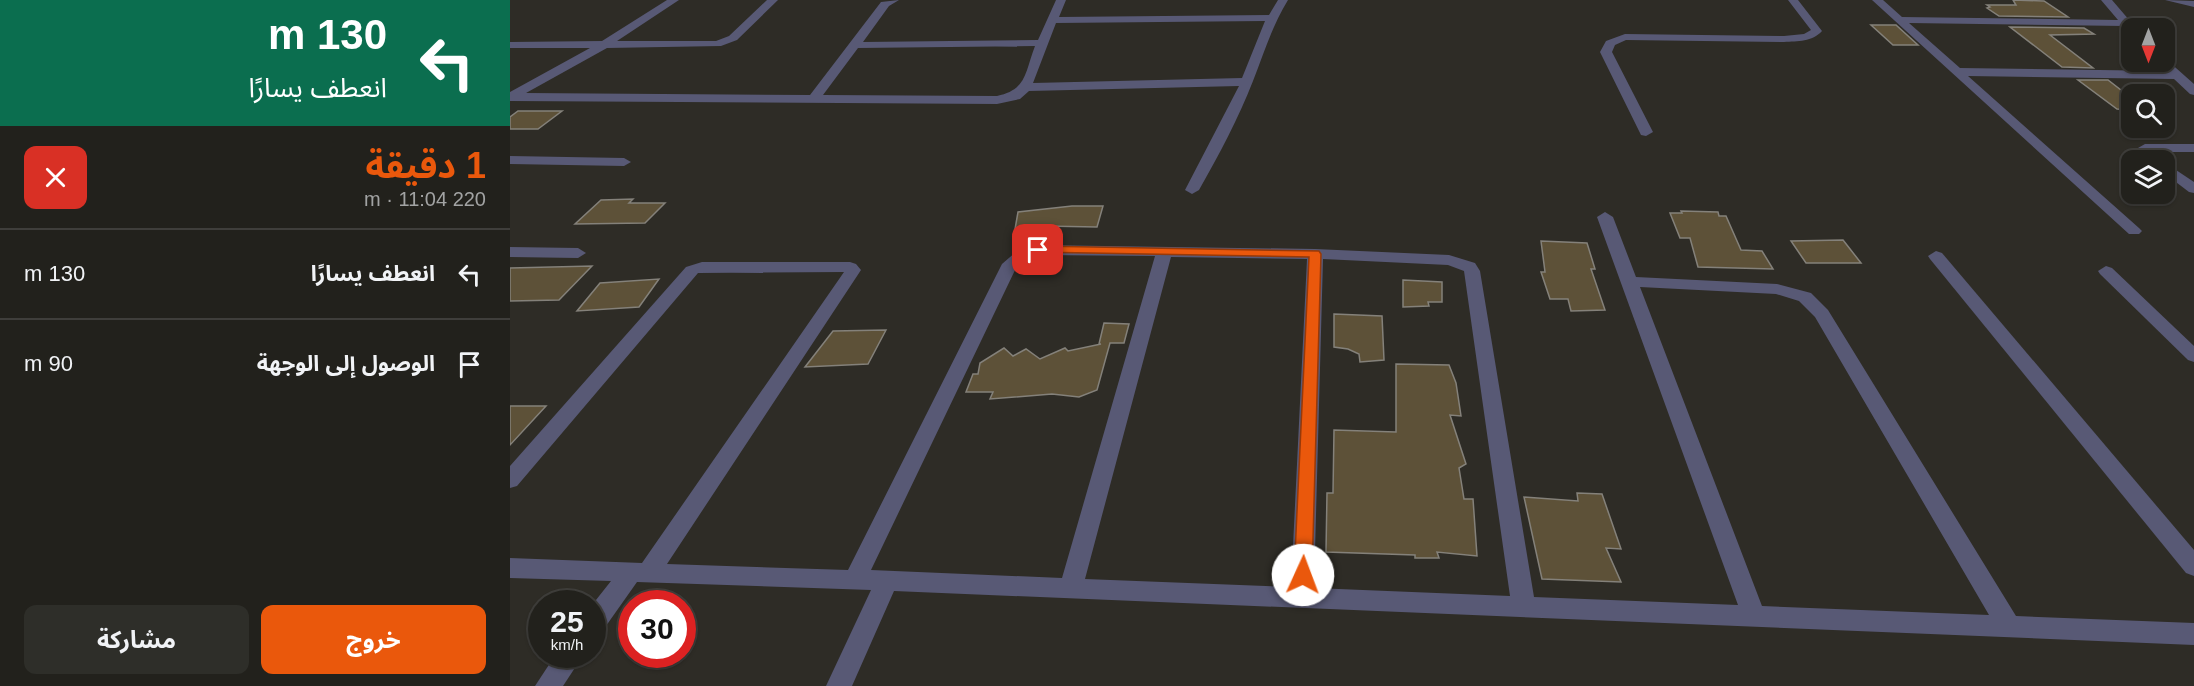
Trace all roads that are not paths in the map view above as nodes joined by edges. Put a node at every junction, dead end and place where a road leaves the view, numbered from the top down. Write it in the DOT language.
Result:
graph roads {
  1 [pos="674,0"];
  2 [pos="773,0"];
  3 [pos="894,0"];
  4 [pos="1061,0"];
  5 [pos="1283,0"];
  6 [pos="1793,0"];
  7 [pos="1878,0"];
  8 [pos="2106,0"];
  9 [pos="2173,1"];
  10 [pos="2194,4"];
  11 [pos="2194,15"];
  12 [pos="1270,18"];
  13 [pos="2122,18"];
  14 [pos="1054,20"];
  15 [pos="1900,20"];
  16 [pos="2121,26"];
  17 [pos="1042,43"];
  18 [pos="510,45"];
  19 [pos="855,45"];
  20 [pos="602,46"];
  21 [pos="1957,72"];
  22 [pos="2173,72"];
  23 [pos="2176,75"];
  24 [pos="1246,82"];
  25 [pos="1026,87"];
  26 [pos="2194,91"];
  27 [pos="510,97"];
  28 [pos="813,100"];
  29 [pos="1646,132"];
  30 [pos="2194,148"];
  31 [pos="2147,150"];
  32 [pos="510,160"];
  33 [pos="624,162"];
  34 [pos="2175,174"];
  35 [pos="2194,189"];
  36 [pos="1192,190"];
  37 [pos="1605,217"];
  38 [pos="2134,231"];
  39 [pos="1165,251"];
  40 [pos="510,252"];
  41 [pos="578,253"];
  42 [pos="1315,254"];
  43 [pos="1936,256"];
  44 [pos="2106,271"];
  45 [pos="1630,282"];
  46 [pos="2194,356"];
  47 [pos="510,480"];
  48 [pos="2194,566"];
  49 [pos="510,568"];
  50 [pos="641,571"];
  51 [pos="855,580"];
  52 [pos="887,581"];
  53 [pos="1071,589"];
  54 [pos="1302,598"];
  55 [pos="1524,607"];
  56 [pos="606,610"];
  57 [pos="1754,616"];
  58 [pos="2009,627"];
  59 [pos="2194,634"];
  60 [pos="562,668"];
  61 [pos="548,686"];
  62 [pos="839,686"];
  1 -- 20 [label="street"];
  2 -- 20 [label="street"];
  3 -- 19 [label="street"];
  4 -- 14 [label="street"];
  5 -- 12 [label="street"];
  6 -- 29 [label="street"];
  7 -- 15 [label="street"];
  8 -- 13 [label="street"];
  9 -- 10 [label="street"];
  9 -- 11 [label="street"];
  12 -- 14 [label="street"];
  12 -- 24 [label="street"];
  14 -- 17 [label="street"];
  15 -- 16 [label="street"];
  15 -- 21 [label="street"];
  17 -- 19 [label="street"];
  17 -- 25 [label="street"];
  18 -- 20 [label="street"];
  19 -- 28 [label="street"];
  20 -- 27 [label="street"];
  21 -- 23 [label="street"];
  21 -- 38 [label="street"];
  22 -- 23 [label="street"];
  23 -- 26 [label="street"];
  24 -- 25 [label="street"];
  24 -- 36 [label="street"];
  25 -- 28 [label="street"];
  27 -- 28 [label="street"];
  30 -- 31 [label="street"];
  32 -- 33 [label="street"];
  34 -- 35 [label="street"];
  37 -- 45 [label="street"];
  39 -- 42 [label="street"];
  39 -- 51 [label="street"];
  39 -- 53 [label="street"];
  40 -- 41 [label="street"];
  42 -- 54 [label="street"];
  42 -- 55 [label="street"];
  43 -- 48 [label="street"];
  44 -- 46 [label="street"];
  45 -- 57 [label="street"];
  45 -- 58 [label="street"];
  47 -- 50 [label="street"];
  49 -- 50 [label="street"];
  50 -- 51 [label="street"];
  50 -- 56 [label="street"];
  51 -- 52 [label="street"];
  52 -- 53 [label="street"];
  52 -- 62 [label="street"];
  53 -- 54 [label="street"];
  54 -- 55 [label="street"];
  55 -- 57 [label="street"];
  57 -- 58 [label="street"];
  58 -- 59 [label="street"];
  60 -- 61 [label="street"];
}
